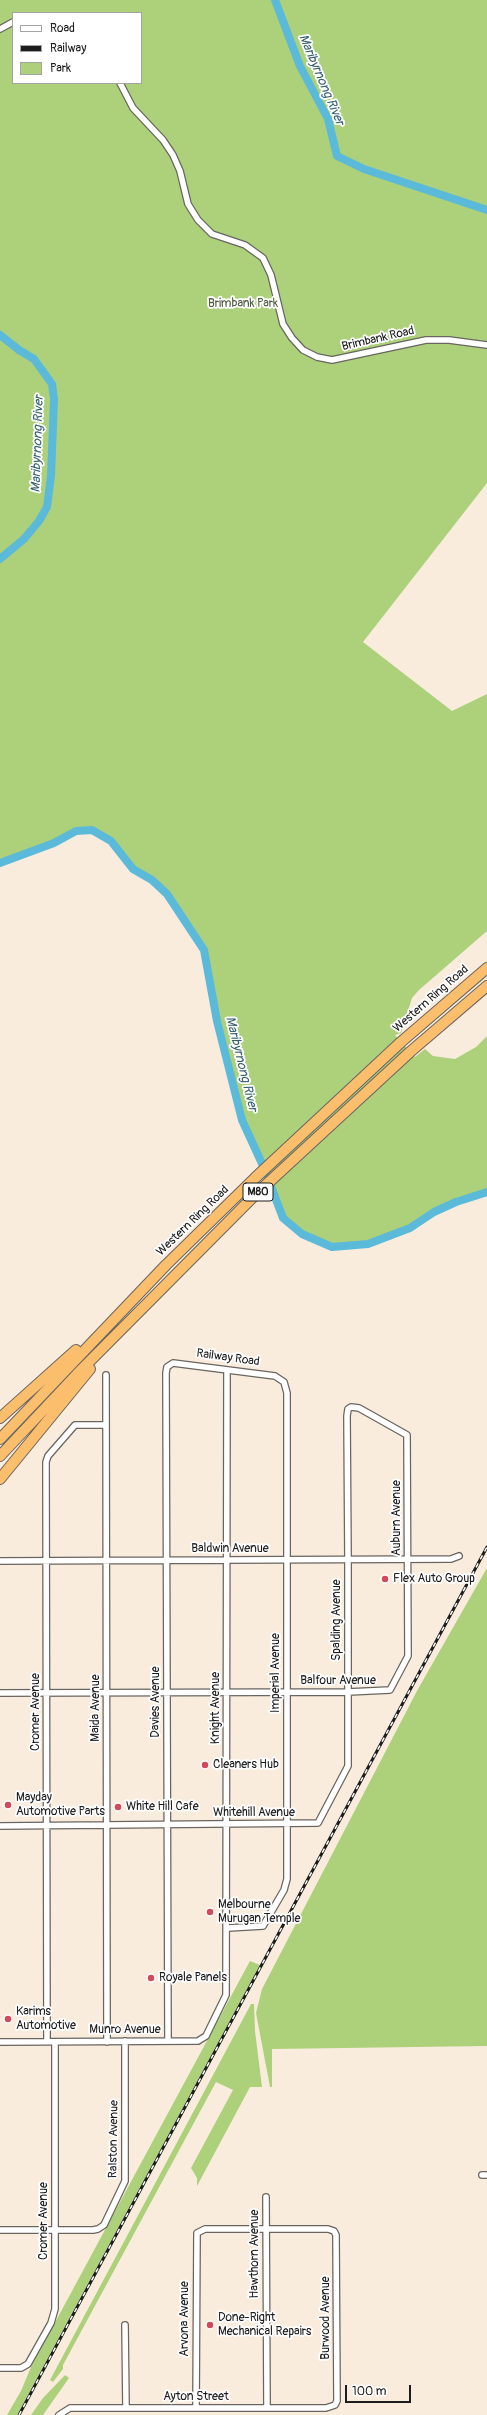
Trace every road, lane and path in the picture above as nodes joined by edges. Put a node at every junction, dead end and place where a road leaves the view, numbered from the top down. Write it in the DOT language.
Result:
graph roads {
  1 [pos="12,23"];
  2 [pos="0,29"];
  3 [pos="121,84"];
  4 [pos="487,346"];
  5 [pos="487,968"];
  6 [pos="487,986"];
  7 [pos="95,1335"];
  8 [pos="113,1338"];
  9 [pos="169,1364"];
  10 [pos="227,1370"];
  11 [pos="106,1375"];
  12 [pos="282,1380"];
  13 [pos="350,1408"];
  14 [pos="0,1418"];
  15 [pos="106,1425"];
  16 [pos="0,1439"];
  17 [pos="0,1456"];
  18 [pos="0,1479"];
  19 [pos="459,1556"];
  20 [pos="348,1559"];
  21 [pos="408,1559"];
  22 [pos="46,1560"];
  23 [pos="107,1560"];
  24 [pos="167,1560"];
  25 [pos="227,1560"];
  26 [pos="287,1560"];
  27 [pos="0,1561"];
  28 [pos="388,1691"];
  29 [pos="228,1692"];
  30 [pos="288,1692"];
  31 [pos="348,1692"];
  32 [pos="0,1693"];
  33 [pos="47,1693"];
  34 [pos="107,1693"];
  35 [pos="167,1693"];
  36 [pos="227,1824"];
  37 [pos="287,1824"];
  38 [pos="317,1824"];
  39 [pos="47,1825"];
  40 [pos="107,1825"];
  41 [pos="167,1825"];
  42 [pos="0,1826"];
  43 [pos="228,1928"];
  44 [pos="201,2040"];
  45 [pos="168,2041"];
  46 [pos="0,2042"];
  47 [pos="47,2042"];
  48 [pos="55,2042"];
  49 [pos="107,2042"];
  50 [pos="125,2042"];
  51 [pos="266,2197"];
  52 [pos="266,2229"];
  53 [pos="0,2230"];
  54 [pos="55,2230"];
  55 [pos="125,2325"];
  56 [pos="0,2368"];
  57 [pos="335,2406"];
  58 [pos="126,2408"];
  59 [pos="196,2408"];
  60 [pos="267,2408"];
  61 [pos="59,2415"];
  1 -- 2 [label="street"];
  3 -- 4 [label="street, Brimbank Road"];
  5 -- 7 [label="highway, Western Ring Road / M80"];
  6 -- 8 [label="highway, Western Ring Road / M80"];
  7 -- 14 [label="highway"];
  7 -- 16 [label="highway"];
  8 -- 17 [label="highway, Western Ring Road / M80"];
  8 -- 18 [label="highway"];
  9 -- 10 [label="street, Railway Road"];
  9 -- 24 [label="street, Davies Avenue"];
  10 -- 12 [label="street, Railway Road"];
  10 -- 25 [label="street, Knight Avenue"];
  11 -- 15 [label="street, Maida Avenue"];
  12 -- 26 [label="street, Imperial Avenue"];
  13 -- 20 [label="street, Spalding Avenue"];
  13 -- 21 [label="street, Auburn Avenue"];
  15 -- 22 [label="street, Cromer Avenue"];
  15 -- 23 [label="street, Maida Avenue"];
  19 -- 21 [label="street, Baldwin Avenue"];
  20 -- 21 [label="street, Baldwin Avenue"];
  20 -- 26 [label="street, Baldwin Avenue"];
  20 -- 31 [label="street, Spalding Avenue"];
  21 -- 28 [label="street, Auburn Avenue"];
  22 -- 23 [label="street, Baldwin Avenue"];
  22 -- 27 [label="street, Baldwin Avenue"];
  22 -- 33 [label="street, Cromer Avenue"];
  23 -- 24 [label="street, Baldwin Avenue"];
  23 -- 34 [label="street, Maida Avenue"];
  24 -- 25 [label="street, Baldwin Avenue"];
  24 -- 35 [label="street, Davies Avenue"];
  25 -- 26 [label="street, Baldwin Avenue"];
  25 -- 29 [label="street, Knight Avenue"];
  26 -- 30 [label="street, Imperial Avenue"];
  28 -- 31 [label="street, Balfour Avenue"];
  29 -- 30 [label="street, Balfour Avenue"];
  29 -- 35 [label="street, Balfour Avenue"];
  29 -- 36 [label="street, Knight Avenue"];
  30 -- 31 [label="street, Balfour Avenue"];
  30 -- 37 [label="street, Imperial Avenue"];
  31 -- 38 [label="street, Spalding Avenue"];
  32 -- 33 [label="street, Balfour Avenue"];
  33 -- 34 [label="street, Balfour Avenue"];
  33 -- 39 [label="street, Cromer Avenue"];
  34 -- 35 [label="street, Balfour Avenue"];
  34 -- 40 [label="street, Maida Avenue"];
  35 -- 41 [label="street, Davies Avenue"];
  36 -- 37 [label="street, Whitehill Avenue"];
  36 -- 41 [label="street, Whitehill Avenue"];
  36 -- 43 [label="street, Knight Avenue"];
  37 -- 38 [label="street, Whitehill Avenue"];
  37 -- 43 [label="street, Imperial Avenue"];
  39 -- 40 [label="street, Whitehill Avenue"];
  39 -- 42 [label="street, Whitehill Avenue"];
  39 -- 47 [label="street, Cromer Avenue"];
  40 -- 41 [label="street, Whitehill Avenue"];
  40 -- 49 [label="street, Maida Avenue"];
  41 -- 45 [label="street, Davies Avenue"];
  43 -- 44 [label="street, Knight Avenue"];
  44 -- 45 [label="street, Munro Avenue"];
  45 -- 50 [label="street, Munro Avenue"];
  46 -- 47 [label="street, Munro Avenue"];
  47 -- 48 [label="street, Munro Avenue"];
  48 -- 49 [label="street, Munro Avenue"];
  48 -- 54 [label="street, Cromer Avenue"];
  49 -- 50 [label="street, Munro Avenue"];
  50 -- 54 [label="street, Ralston Avenue"];
  51 -- 52 [label="street, Hawthorn Avenue"];
  52 -- 57 [label="street, Burwood Avenue"];
  52 -- 59 [label="street, Arvona Avenue"];
  52 -- 60 [label="street, Hawthorn Avenue"];
  53 -- 54 [label="street"];
  54 -- 56 [label="street, Cromer Avenue"];
  55 -- 58 [label="street"];
  57 -- 60 [label="street, Ayton Street"];
  58 -- 59 [label="street, Ayton Street"];
  58 -- 61 [label="street, Ayton Street"];
  59 -- 60 [label="street, Ayton Street"];
}
